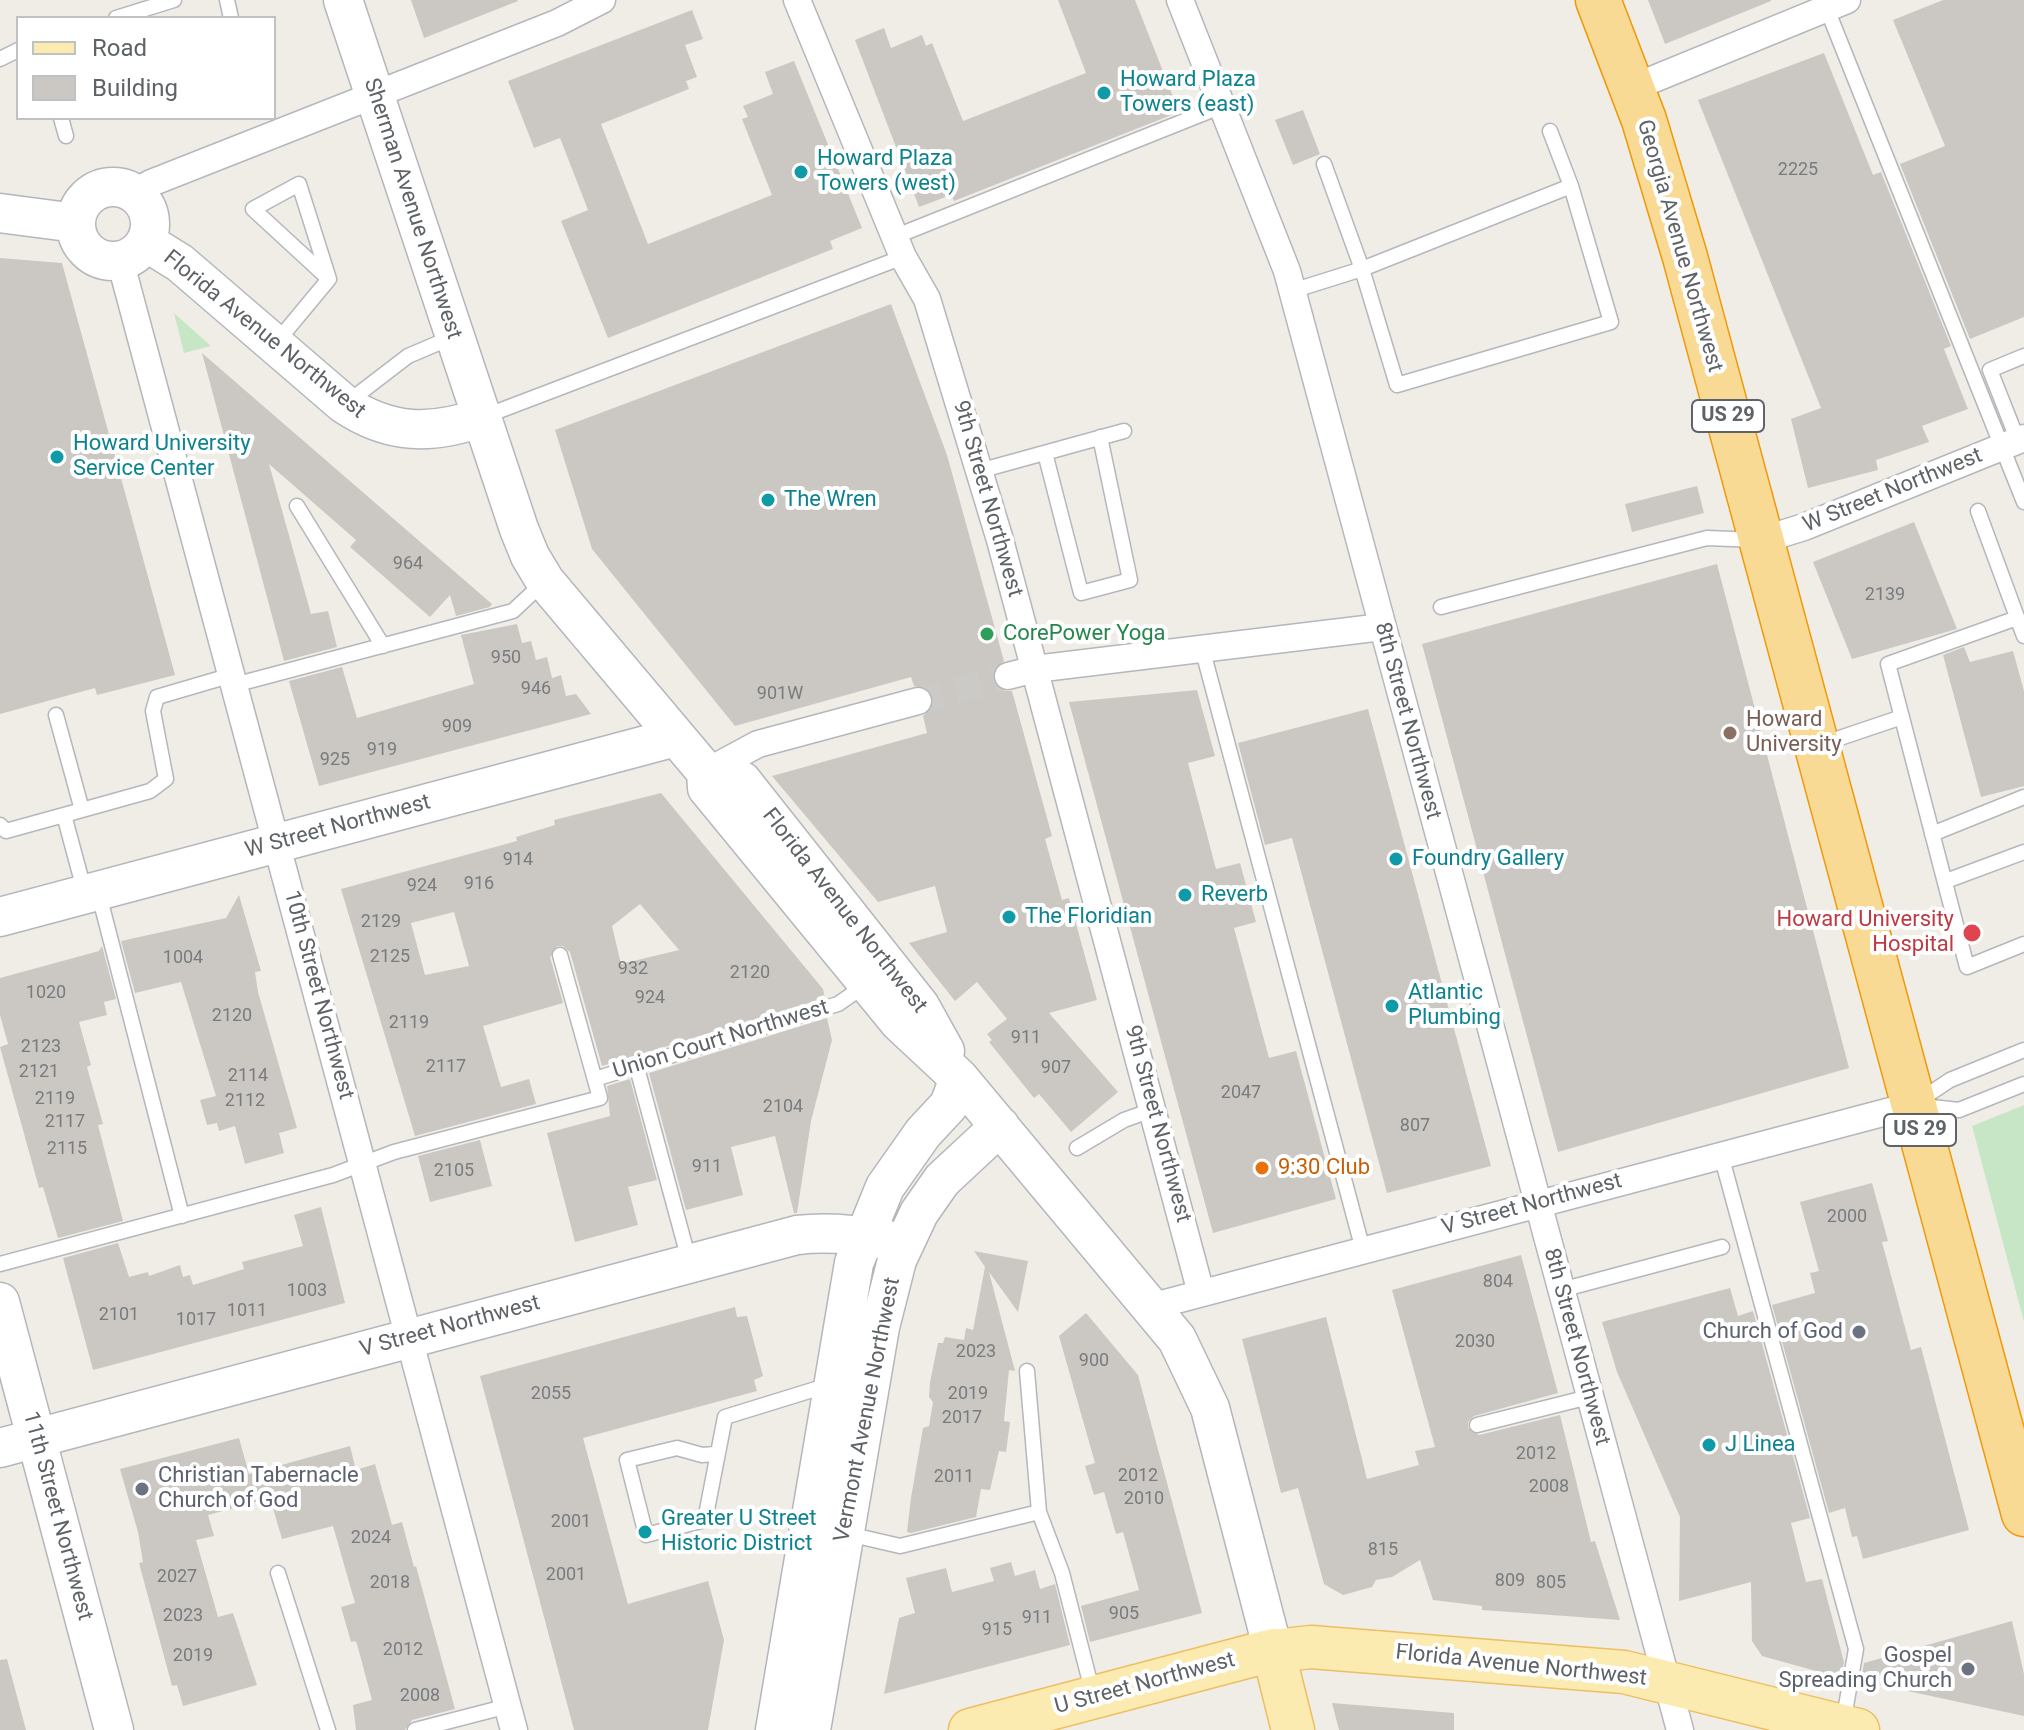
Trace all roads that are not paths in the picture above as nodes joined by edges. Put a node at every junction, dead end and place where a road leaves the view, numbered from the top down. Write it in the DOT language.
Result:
graph roads {
  1 [pos="174,0"];
  2 [pos="343,0"];
  3 [pos="602,0"];
  4 [pos="797,0"];
  5 [pos="1180,0"];
  6 [pos="1598,0"];
  7 [pos="1837,4"];
  8 [pos="127,16"];
  9 [pos="1632,88"];
  10 [pos="374,95"];
  11 [pos="1222,106"];
  12 [pos="62,120"];
  13 [pos="1550,131"];
  14 [pos="66,136"];
  15 [pos="1324,164"];
  16 [pos="1571,186"];
  17 [pos="133,193"];
  18 [pos="0,213"];
  19 [pos="76,223"];
  20 [pos="894,235"];
  21 [pos="133,251"];
  22 [pos="1362,269"];
  23 [pos="329,279"];
  24 [pos="1292,291"];
  25 [pos="455,336"];
  26 [pos="275,345"];
  27 [pos="2024,356"];
  28 [pos="344,404"];
  29 [pos="483,417"];
  30 [pos="1124,431"];
  31 [pos="1100,437"];
  32 [pos="2015,442"];
  33 [pos="1045,453"];
  34 [pos="979,471"];
  35 [pos="2024,502"];
  36 [pos="297,506"];
  37 [pos="1978,511"];
  38 [pos="1762,540"];
  39 [pos="545,581"];
  40 [pos="1441,607"];
  41 [pos="2017,618"];
  42 [pos="1382,627"];
  43 [pos="2024,636"];
  44 [pos="383,646"];
  45 [pos="1202,648"];
  46 [pos="1035,669"];
  47 [pos="1008,676"];
  48 [pos="233,680"];
  49 [pos="918,701"];
  50 [pos="56,715"];
  51 [pos="1902,717"];
  52 [pos="676,737"];
  53 [pos="1816,746"];
  54 [pos="706,772"];
  55 [pos="2024,797"];
  56 [pos="82,810"];
  57 [pos="64,815"];
  58 [pos="0,825"];
  59 [pos="1932,834"];
  60 [pos="277,844"];
  61 [pos="2024,852"];
  62 [pos="1946,881"];
  63 [pos="91,892"];
  64 [pos="0,917"];
  65 [pos="2024,944"];
  66 [pos="560,955"];
  67 [pos="867,984"];
  68 [pos="2024,1050"];
  69 [pos="637,1068"];
  70 [pos="959,1078"];
  71 [pos="595,1079"];
  72 [pos="2024,1084"];
  73 [pos="1913,1105"];
  74 [pos="1152,1110"];
  75 [pos="1000,1126"];
  76 [pos="1077,1148"];
  77 [pos="1721,1155"];
  78 [pos="363,1163"];
  79 [pos="1537,1204"];
  80 [pos="182,1216"];
  81 [pos="862,1235"];
  82 [pos="904,1243"];
  83 [pos="1722,1247"];
  84 [pos="1363,1250"];
  85 [pos="0,1264"];
  86 [pos="690,1264"];
  87 [pos="1561,1290"];
  88 [pos="1201,1293"];
  89 [pos="0,1302"];
  90 [pos="1150,1307"];
  91 [pos="410,1338"];
  92 [pos="1027,1371"];
  93 [pos="832,1384"];
  94 [pos="1589,1397"];
  95 [pos="1477,1425"];
  96 [pos="37,1438"];
  97 [pos="2015,1446"];
  98 [pos="0,1448"];
  99 [pos="715,1454"];
  100 [pos="1039,1512"];
  101 [pos="2024,1514"];
  102 [pos="844,1533"];
  103 [pos="278,1573"];
  104 [pos="1273,1650"];
  105 [pos="1667,1682"];
  106 [pos="1094,1697"];
  107 [pos="511,1718"];
  108 [pos="994,1727"];
  109 [pos="1850,1728"];
  110 [pos="114,1730"];
  111 [pos="328,1730"];
  112 [pos="415,1730"];
  113 [pos="775,1730"];
  114 [pos="811,1730"];
  115 [pos="1293,1730"];
  116 [pos="1680,1730"];
  1 -- 8 [label="lane"];
  2 -- 10 [label="street, Sherman Avenue Northwest"];
  3 -- 10 [label="street"];
  4 -- 20 [label="street, 9th Street Northwest"];
  5 -- 11 [label="street, 8th Street Northwest"];
  6 -- 9 [label="highway, Georgia Avenue Northwest / US 29"];
  7 -- 9 [label="street"];
  7 -- 32 [label="lane"];
  9 -- 38 [label="highway, Georgia Avenue Northwest / US 29"];
  10 -- 17 [label="street"];
  10 -- 25 [label="street, Sherman Avenue Northwest"];
  11 -- 20 [label="lane"];
  11 -- 24 [label="street, 8th Street Northwest"];
  12 -- 14 [label="lane"];
  13 -- 16 [label="lane"];
  15 -- 22 [label="lane"];
  16 -- 22 [label="lane"];
  16 -- 22 [label="lane"];
  17 -- 19 [label="street"];
  17 -- 21 [label="street, Florida Avenue Northwest"];
  18 -- 19 [label="street"];
  19 -- 21 [label="street, Florida Avenue Northwest"];
  20 -- 29 [label="lane"];
  20 -- 34 [label="street, 9th Street Northwest"];
  21 -- 26 [label="street, Florida Avenue Northwest"];
  21 -- 48 [label="street, 10th Street Northwest"];
  22 -- 24 [label="lane"];
  23 -- 23 [label="lane"];
  23 -- 26 [label="lane"];
  24 -- 42 [label="street, 8th Street Northwest"];
  25 -- 28 [label="lane"];
  25 -- 29 [label="street, Sherman Avenue Northwest"];
  26 -- 28 [label="street, Florida Avenue Northwest"];
  27 -- 32 [label="lane"];
  28 -- 29 [label="street, Florida Avenue Northwest"];
  29 -- 39 [label="street, Florida Avenue Northwest"];
  30 -- 31 [label="lane"];
  31 -- 33 [label="lane"];
  31 -- 33 [label="lane"];
  32 -- 35 [label="lane"];
  32 -- 38 [label="street, W Street Northwest"];
  33 -- 34 [label="lane"];
  34 -- 46 [label="street, 9th Street Northwest"];
  36 -- 44 [label="lane"];
  37 -- 41 [label="lane"];
  38 -- 40 [label="lane"];
  38 -- 53 [label="highway, Georgia Avenue Northwest / US 29"];
  39 -- 44 [label="lane"];
  39 -- 52 [label="street, Florida Avenue Northwest"];
  41 -- 43 [label="lane"];
  41 -- 51 [label="lane"];
  42 -- 45 [label="street"];
  42 -- 79 [label="street, 8th Street Northwest"];
  44 -- 48 [label="lane"];
  45 -- 46 [label="street"];
  45 -- 84 [label="lane"];
  46 -- 47 [label="street"];
  46 -- 74 [label="street, 9th Street Northwest"];
  48 -- 56 [label="lane"];
  48 -- 60 [label="street, 10th Street Northwest"];
  49 -- 54 [label="street"];
  50 -- 56 [label="lane"];
  51 -- 53 [label="lane"];
  51 -- 59 [label="lane"];
  52 -- 54 [label="street, Florida Avenue Northwest"];
  52 -- 60 [label="street, W Street Northwest"];
  53 -- 73 [label="highway, Georgia Avenue Northwest / US 29"];
  54 -- 67 [label="street, Florida Avenue Northwest"];
  54 -- 70 [label="street, Florida Avenue Northwest"];
  55 -- 59 [label="lane"];
  56 -- 57 [label="lane"];
  57 -- 58 [label="lane"];
  57 -- 63 [label="lane"];
  59 -- 62 [label="lane"];
  60 -- 63 [label="street, W Street Northwest"];
  60 -- 78 [label="street, 10th Street Northwest"];
  61 -- 62 [label="lane"];
  62 -- 65 [label="lane"];
  63 -- 64 [label="street, W Street Northwest"];
  63 -- 80 [label="lane"];
  66 -- 71 [label="lane"];
  67 -- 69 [label="lane, Union Court Northwest"];
  67 -- 70 [label="street, Florida Avenue Northwest"];
  68 -- 73 [label="lane"];
  69 -- 71 [label="lane, Union Court Northwest"];
  69 -- 86 [label="lane"];
  70 -- 75 [label="street, Florida Avenue Northwest"];
  70 -- 81 [label="street, Vermont Avenue Northwest"];
  71 -- 78 [label="lane, Union Court Northwest"];
  72 -- 73 [label="lane"];
  73 -- 77 [label="street, V Street Northwest"];
  73 -- 97 [label="highway, Georgia Avenue Northwest / US 29"];
  74 -- 76 [label="lane"];
  74 -- 88 [label="street, 9th Street Northwest"];
  75 -- 82 [label="street, Vermont Avenue Northwest"];
  75 -- 90 [label="street, Florida Avenue Northwest"];
  77 -- 79 [label="street, V Street Northwest"];
  77 -- 109 [label="lane"];
  78 -- 80 [label="lane"];
  78 -- 91 [label="street, 10th Street Northwest"];
  79 -- 84 [label="street, V Street Northwest"];
  79 -- 87 [label="street, 8th Street Northwest"];
  80 -- 85 [label="lane"];
  81 -- 82 [label="street, V Street Northwest"];
  81 -- 86 [label="street, V Street Northwest"];
  81 -- 93 [label="street, Vermont Avenue Northwest"];
  82 -- 102 [label="street, Vermont Avenue Northwest"];
  83 -- 87 [label="lane"];
  84 -- 88 [label="street, V Street Northwest"];
  86 -- 91 [label="street, V Street Northwest"];
  87 -- 94 [label="street, 8th Street Northwest"];
  88 -- 90 [label="street, V Street Northwest"];
  89 -- 96 [label="street, 11th Street Northwest"];
  90 -- 104 [label="street"];
  91 -- 96 [label="street, V Street Northwest"];
  91 -- 107 [label="street, 10th Street Northwest"];
  92 -- 100 [label="lane"];
  93 -- 99 [label="lane"];
  93 -- 113 [label="street, Vermont Avenue Northwest"];
  94 -- 95 [label="lane"];
  94 -- 105 [label="street, 8th Street Northwest"];
  96 -- 98 [label="street, V Street Northwest"];
  96 -- 110 [label="street, 11th Street Northwest"];
  97 -- 101 [label="highway, Georgia Avenue Northwest / US 29"];
  99 -- 99 [label="lane"];
  100 -- 102 [label="lane"];
  100 -- 106 [label="lane"];
  102 -- 114 [label="street, Vermont Avenue Northwest"];
  103 -- 111 [label="lane"];
  104 -- 105 [label="main road, Florida Avenue Northwest"];
  104 -- 106 [label="main road, U Street Northwest"];
  104 -- 115 [label="main road"];
  105 -- 109 [label="main road, Florida Avenue Northwest"];
  105 -- 116 [label="street, 8th Street Northwest"];
  106 -- 108 [label="main road, U Street Northwest"];
  107 -- 112 [label="lane"];
}
